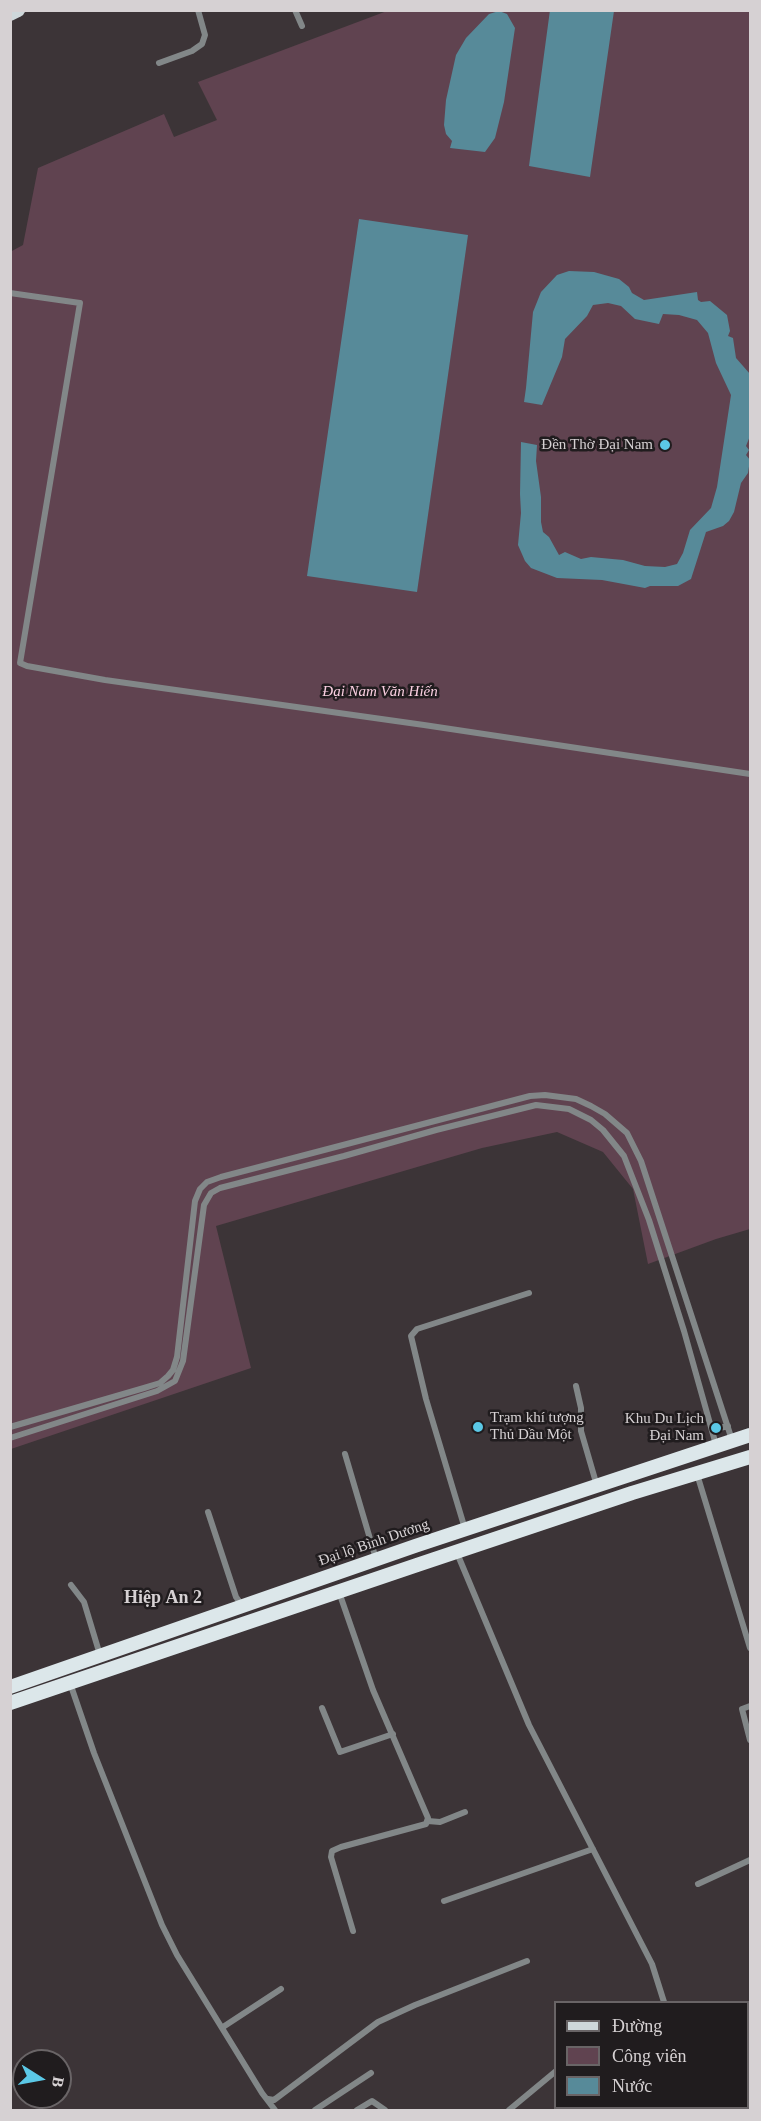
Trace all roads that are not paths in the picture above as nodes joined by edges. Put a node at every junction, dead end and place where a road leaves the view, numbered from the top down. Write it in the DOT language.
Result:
graph roads {
  1 [pos="18,10"];
  2 [pos="198,10"];
  3 [pos="295,10"];
  4 [pos="10,14"];
  5 [pos="302,26"];
  6 [pos="159,63"];
  7 [pos="10,293"];
  8 [pos="750,774"];
  9 [pos="529,1293"];
  10 [pos="576,1386"];
  11 [pos="728,1426"];
  12 [pos="10,1427"];
  13 [pos="712,1430"];
  14 [pos="750,1436"];
  15 [pos="10,1438"];
  16 [pos="732,1441"];
  17 [pos="716,1445"];
  18 [pos="345,1454"];
  19 [pos="744,1459"];
  20 [pos="722,1465"];
  21 [pos="696,1473"];
  22 [pos="597,1486"];
  23 [pos="208,1512"];
  24 [pos="466,1530"];
  25 [pos="457,1553"];
  26 [pos="376,1559"];
  27 [pos="71,1585"];
  28 [pos="339,1591"];
  29 [pos="242,1605"];
  30 [pos="750,1648"];
  31 [pos="100,1655"];
  32 [pos="70,1683"];
  33 [pos="10,1687"];
  34 [pos="10,1703"];
  35 [pos="750,1706"];
  36 [pos="322,1708"];
  37 [pos="393,1734"];
  38 [pos="750,1740"];
  39 [pos="465,1812"];
  40 [pos="428,1821"];
  41 [pos="593,1849"];
  42 [pos="750,1860"];
  43 [pos="698,1884"];
  44 [pos="444,1901"];
  45 [pos="353,1931"];
  46 [pos="527,1961"];
  47 [pos="281,1989"];
  48 [pos="664,2001"];
  49 [pos="223,2027"];
  50 [pos="554,2072"];
  51 [pos="371,2073"];
  52 [pos="268,2099"];
  53 [pos="276,2110"];
  54 [pos="315,2110"];
  55 [pos="357,2110"];
  56 [pos="385,2110"];
  57 [pos="509,2110"];
  1 -- 4 [label="main road"];
  2 -- 6 [label="street"];
  3 -- 5 [label="street"];
  7 -- 8 [label="street"];
  9 -- 24 [label="street"];
  10 -- 22 [label="street"];
  11 -- 12 [label="street"];
  11 -- 13 [label="street"];
  11 -- 16 [label="street"];
  13 -- 15 [label="street"];
  13 -- 17 [label="street"];
  14 -- 16 [label="highway, Đại lộ Bình Dương"];
  16 -- 17 [label="highway, Đại lộ Bình Dương"];
  16 -- 19 [label="highway"];
  17 -- 20 [label="highway"];
  17 -- 22 [label="highway, Đại lộ Bình Dương"];
  18 -- 26 [label="street"];
  19 -- 20 [label="highway"];
  20 -- 21 [label="highway"];
  21 -- 25 [label="highway"];
  21 -- 30 [label="street"];
  22 -- 24 [label="highway, Đại lộ Bình Dương"];
  23 -- 29 [label="street"];
  24 -- 26 [label="highway, Đại lộ Bình Dương"];
  25 -- 28 [label="highway"];
  25 -- 41 [label="street"];
  26 -- 29 [label="highway, Đại lộ Bình Dương"];
  27 -- 31 [label="street"];
  28 -- 32 [label="highway"];
  28 -- 37 [label="street"];
  29 -- 31 [label="highway, Đại lộ Bình Dương"];
  31 -- 33 [label="highway, Đại lộ Bình Dương"];
  32 -- 34 [label="highway"];
  32 -- 49 [label="street"];
  35 -- 38 [label="street"];
  36 -- 37 [label="street"];
  37 -- 40 [label="street"];
  39 -- 40 [label="street"];
  40 -- 45 [label="street"];
  41 -- 44 [label="street"];
  41 -- 48 [label="street"];
  42 -- 43 [label="street"];
  46 -- 52 [label="street"];
  47 -- 49 [label="street"];
  49 -- 52 [label="street"];
  50 -- 57 [label="street"];
  51 -- 54 [label="street"];
  52 -- 53 [label="street"];
  55 -- 56 [label="street"];
}
